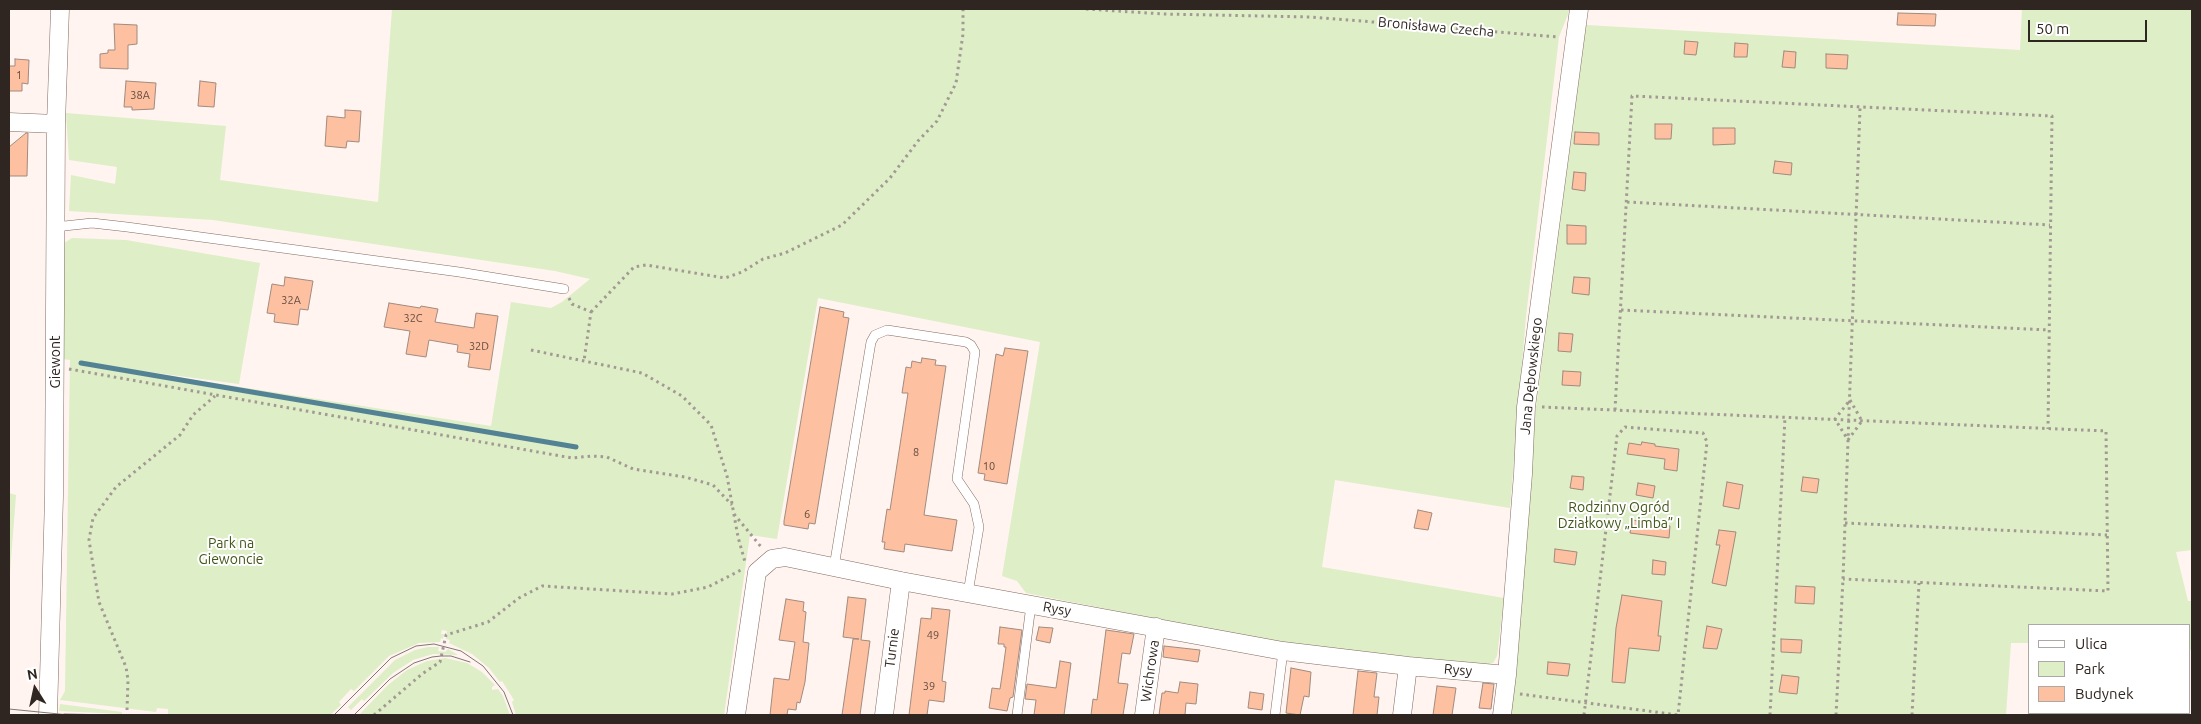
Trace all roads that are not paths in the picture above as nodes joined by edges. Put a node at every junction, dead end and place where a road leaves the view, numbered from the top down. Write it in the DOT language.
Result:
graph roads {
  1 [pos="60,9"];
  2 [pos="1579,9"];
  3 [pos="9,122"];
  4 [pos="56,124"];
  5 [pos="56,227"];
  6 [pos="564,289"];
  7 [pos="834,567"];
  8 [pos="901,581"];
  9 [pos="968,593"];
  10 [pos="1032,605"];
  11 [pos="1156,626"];
  12 [pos="1283,650"];
  13 [pos="1408,666"];
  14 [pos="1507,675"];
  15 [pos="48,715"];
  16 [pos="736,715"];
  17 [pos="884,715"];
  18 [pos="1017,715"];
  19 [pos="1144,715"];
  20 [pos="1275,715"];
  21 [pos="1402,715"];
  22 [pos="1502,715"];
  1 -- 4 [label="street, Giewont"];
  2 -- 14 [label="street, Jana Dębowskiego"];
  3 -- 4 [label="street"];
  4 -- 5 [label="street, Giewont"];
  5 -- 6 [label="lane"];
  5 -- 15 [label="street, Giewont"];
  7 -- 8 [label="street, Rysy"];
  7 -- 9 [label="lane"];
  7 -- 16 [label="street, Rysy"];
  8 -- 9 [label="street, Rysy"];
  8 -- 17 [label="street, Turnie"];
  9 -- 10 [label="street, Rysy"];
  10 -- 11 [label="street, Rysy"];
  10 -- 18 [label="lane"];
  11 -- 12 [label="street, Rysy"];
  11 -- 19 [label="street, Wichrowa"];
  12 -- 13 [label="street, Rysy"];
  12 -- 20 [label="lane"];
  13 -- 14 [label="street, Rysy"];
  13 -- 21 [label="street"];
  14 -- 22 [label="street, Jana Dębowskiego"];
}
